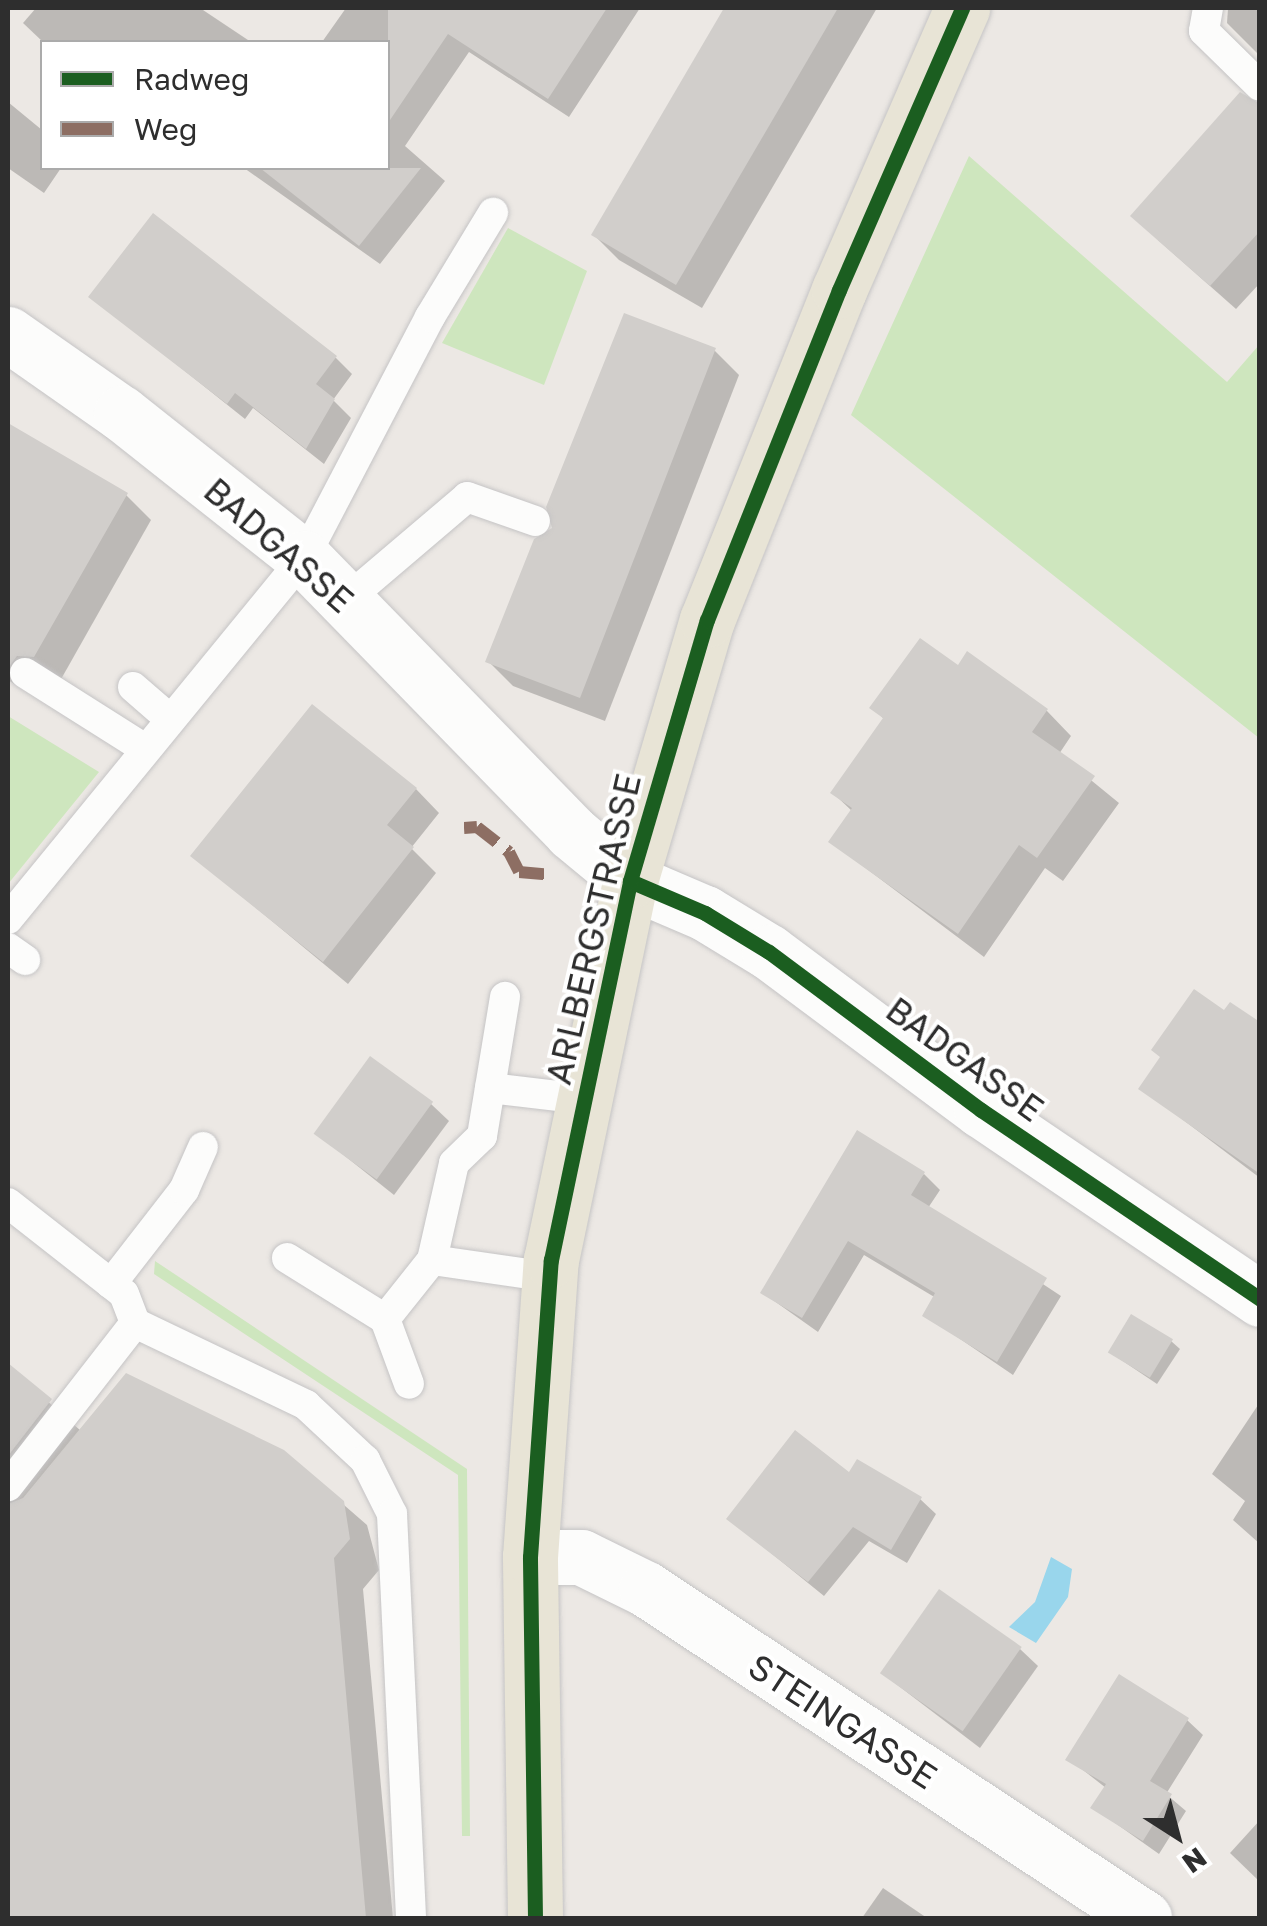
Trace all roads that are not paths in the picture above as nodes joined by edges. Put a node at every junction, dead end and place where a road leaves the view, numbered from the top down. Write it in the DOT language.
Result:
graph roads {
  1 [pos="962,8"];
  2 [pos="1208,8"];
  3 [pos="1260,86"];
  4 [pos="493,213"];
  5 [pos="8,334"];
  6 [pos="535,521"];
  7 [pos="304,558"];
  8 [pos="345,601"];
  9 [pos="26,673"];
  10 [pos="133,687"];
  11 [pos="170,719"];
  12 [pos="146,749"];
  13 [pos="630,881"];
  14 [pos="8,918"];
  15 [pos="505,997"];
  16 [pos="490,1088"];
  17 [pos="584,1099"];
  18 [pos="203,1147"];
  19 [pos="8,1203"];
  20 [pos="287,1258"];
  21 [pos="432,1260"];
  22 [pos="550,1277"];
  23 [pos="111,1284"];
  24 [pos="1260,1299"];
  25 [pos="385,1319"];
  26 [pos="135,1323"];
  27 [pos="408,1384"];
  28 [pos="8,1486"];
  29 [pos="530,1557"];
  30 [pos="411,1918"];
  31 [pos="534,1918"];
  32 [pos="1144,1918"];
  1 -- 13 [label="main road, ARLBERGSTRASSE"];
  2 -- 3 [label="lane"];
  4 -- 7 [label="lane"];
  5 -- 7 [label="street, BADGASSE"];
  6 -- 8 [label="lane"];
  7 -- 8 [label="street, BADGASSE"];
  7 -- 11 [label="lane"];
  8 -- 13 [label="street, BADGASSE"];
  9 -- 12 [label="lane"];
  10 -- 11 [label="lane"];
  11 -- 12 [label="lane"];
  12 -- 14 [label="lane"];
  13 -- 17 [label="main road, ARLBERGSTRASSE"];
  13 -- 24 [label="street, BADGASSE"];
  15 -- 16 [label="lane"];
  16 -- 17 [label="lane"];
  16 -- 21 [label="lane"];
  17 -- 22 [label="main road, ARLBERGSTRASSE"];
  18 -- 23 [label="lane"];
  19 -- 23 [label="lane"];
  20 -- 25 [label="lane"];
  21 -- 22 [label="lane"];
  21 -- 25 [label="lane"];
  22 -- 29 [label="main road, ARLBERGSTRASSE"];
  23 -- 26 [label="lane"];
  25 -- 27 [label="lane"];
  26 -- 28 [label="lane"];
  26 -- 30 [label="lane"];
  29 -- 31 [label="main road, ARLBERGSTRASSE"];
  29 -- 32 [label="street, STEINGASSE"];
}
